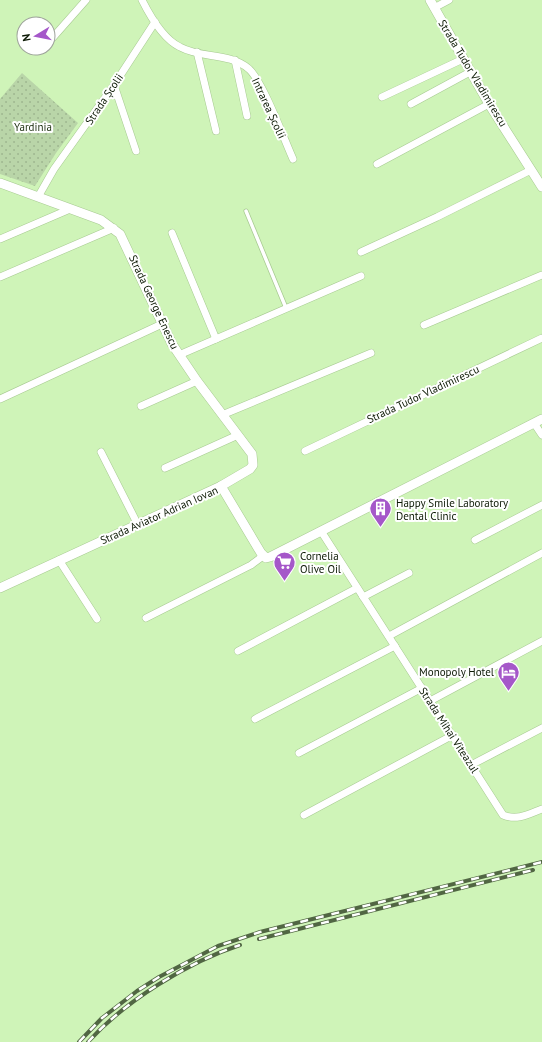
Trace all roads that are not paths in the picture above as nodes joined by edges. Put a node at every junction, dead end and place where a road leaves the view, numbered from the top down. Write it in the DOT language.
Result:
graph roads {
  1 [pos="86,0"];
  2 [pos="142,0"];
  3 [pos="449,0"];
  4 [pos="432,4"];
  5 [pos="155,22"];
  6 [pos="56,34"];
  7 [pos="197,52"];
  8 [pos="463,59"];
  9 [pos="235,60"];
  10 [pos="470,72"];
  11 [pos="114,85"];
  12 [pos="382,97"];
  13 [pos="411,104"];
  14 [pos="489,104"];
  15 [pos="247,116"];
  16 [pos="216,131"];
  17 [pos="136,151"];
  18 [pos="293,160"];
  19 [pos="377,164"];
  20 [pos="531,170"];
  21 [pos="0,184"];
  22 [pos="542,187"];
  23 [pos="38,197"];
  24 [pos="70,209"];
  25 [pos="246,211"];
  26 [pos="114,228"];
  27 [pos="172,233"];
  28 [pos="0,239"];
  29 [pos="361,252"];
  30 [pos="542,275"];
  31 [pos="361,276"];
  32 [pos="0,277"];
  33 [pos="286,309"];
  34 [pos="162,324"];
  35 [pos="424,325"];
  36 [pos="542,338"];
  37 [pos="216,339"];
  38 [pos="371,352"];
  39 [pos="179,355"];
  40 [pos="196,381"];
  41 [pos="0,399"];
  42 [pos="141,406"];
  43 [pos="222,415"];
  44 [pos="538,421"];
  45 [pos="542,435"];
  46 [pos="238,436"];
  47 [pos="305,450"];
  48 [pos="101,452"];
  49 [pos="165,468"];
  50 [pos="221,486"];
  51 [pos="542,504"];
  52 [pos="138,525"];
  53 [pos="321,531"];
  54 [pos="475,540"];
  55 [pos="542,553"];
  56 [pos="263,556"];
  57 [pos="59,560"];
  58 [pos="409,573"];
  59 [pos="0,588"];
  60 [pos="357,588"];
  61 [pos="363,597"];
  62 [pos="146,618"];
  63 [pos="97,619"];
  64 [pos="389,636"];
  65 [pos="542,641"];
  66 [pos="395,646"];
  67 [pos="238,651"];
  68 [pos="422,688"];
  69 [pos="430,700"];
  70 [pos="255,719"];
  71 [pos="542,728"];
  72 [pos="452,735"];
  73 [pos="299,753"];
  74 [pos="471,765"];
  75 [pos="542,809"];
  76 [pos="304,815"];
  1 -- 6 [label="street"];
  2 -- 5 [label="street"];
  3 -- 4 [label="street"];
  4 -- 8 [label="street, Strada Tudor Vladimirescu"];
  5 -- 7 [label="street, Intrarea Școlii"];
  5 -- 11 [label="street, Strada Școlii"];
  7 -- 9 [label="street, Intrarea Școlii"];
  7 -- 16 [label="street"];
  8 -- 10 [label="street, Strada Tudor Vladimirescu"];
  8 -- 12 [label="street"];
  9 -- 15 [label="street"];
  9 -- 18 [label="street, Intrarea Școlii"];
  10 -- 13 [label="street"];
  10 -- 14 [label="street, Strada Tudor Vladimirescu"];
  11 -- 17 [label="street"];
  11 -- 23 [label="street, Strada Școlii"];
  14 -- 19 [label="street"];
  14 -- 20 [label="street, Strada Tudor Vladimirescu"];
  20 -- 22 [label="street, Strada Tudor Vladimirescu"];
  20 -- 29 [label="street"];
  21 -- 23 [label="street, Strada George Enescu"];
  23 -- 24 [label="street, Strada George Enescu"];
  24 -- 26 [label="street, Strada George Enescu"];
  24 -- 28 [label="street"];
  25 -- 33 [label="lane"];
  26 -- 32 [label="street"];
  26 -- 34 [label="street, Strada George Enescu"];
  27 -- 37 [label="street"];
  30 -- 35 [label="street"];
  31 -- 33 [label="street"];
  33 -- 37 [label="street"];
  34 -- 39 [label="street, Strada George Enescu"];
  34 -- 41 [label="street"];
  36 -- 47 [label="street, Strada Tudor Vladimirescu"];
  37 -- 39 [label="street"];
  38 -- 43 [label="street"];
  39 -- 40 [label="street, Strada George Enescu"];
  40 -- 42 [label="street"];
  40 -- 43 [label="street, Strada George Enescu"];
  43 -- 46 [label="street, Strada George Enescu"];
  44 -- 45 [label="street"];
  44 -- 53 [label="street"];
  46 -- 49 [label="street"];
  46 -- 50 [label="street, Strada George Enescu"];
  48 -- 52 [label="street"];
  50 -- 52 [label="street, Strada Aviator Adrian Iovan"];
  50 -- 56 [label="street, Strada Aviator Adrian Iovan"];
  51 -- 54 [label="street"];
  52 -- 57 [label="street, Strada Aviator Adrian Iovan"];
  53 -- 56 [label="street"];
  53 -- 60 [label="street, Strada Mihai Viteazul"];
  55 -- 64 [label="street"];
  56 -- 62 [label="street"];
  57 -- 59 [label="street, Strada Aviator Adrian Iovan"];
  57 -- 63 [label="street"];
  58 -- 61 [label="street"];
  60 -- 61 [label="street, Strada Mihai Viteazul"];
  60 -- 67 [label="street"];
  61 -- 64 [label="street, Strada Mihai Viteazul"];
  64 -- 66 [label="street, Strada Mihai Viteazul"];
  65 -- 69 [label="street"];
  66 -- 68 [label="street, Strada Mihai Viteazul"];
  66 -- 70 [label="street"];
  68 -- 69 [label="street, Strada Mihai Viteazul"];
  68 -- 73 [label="street"];
  69 -- 72 [label="street, Strada Mihai Viteazul"];
  71 -- 74 [label="street"];
  72 -- 74 [label="street, Strada Mihai Viteazul"];
  72 -- 76 [label="street"];
  74 -- 75 [label="street, Strada Mihai Viteazul"];
}
